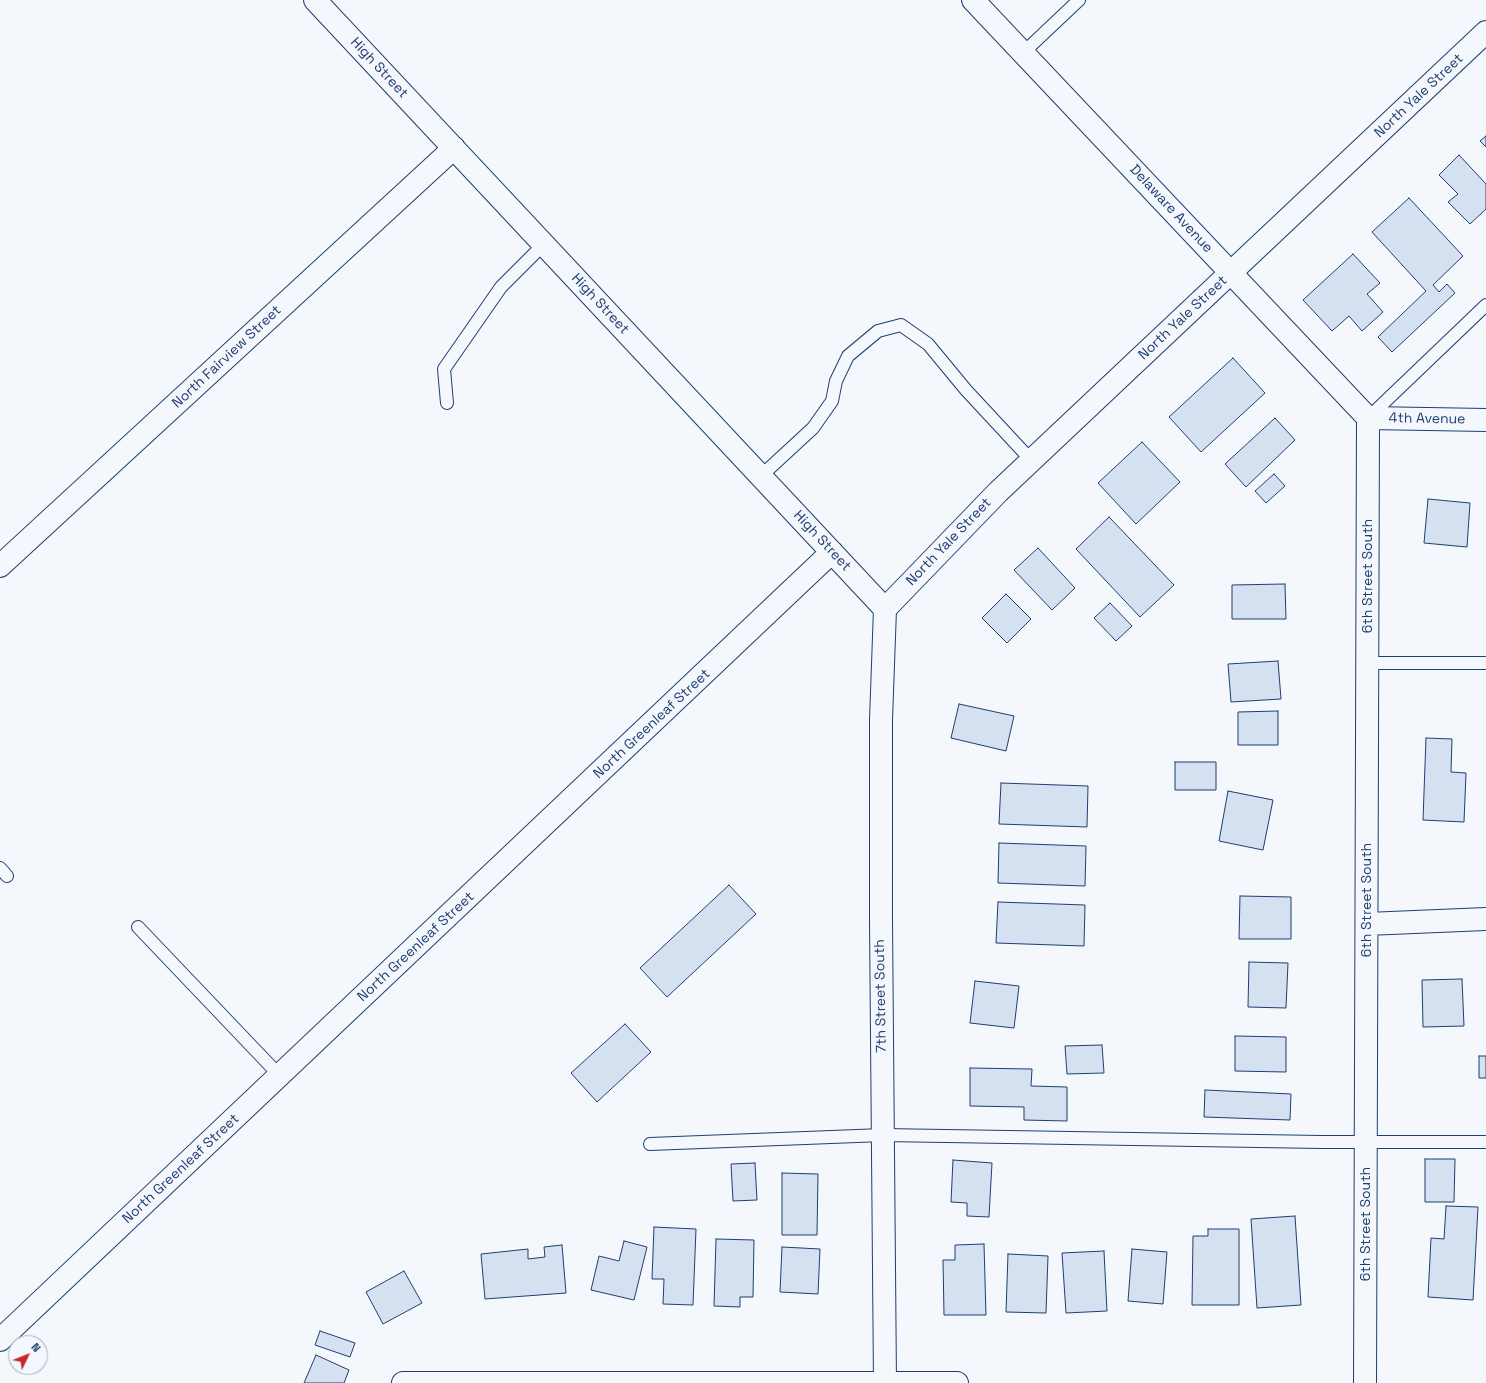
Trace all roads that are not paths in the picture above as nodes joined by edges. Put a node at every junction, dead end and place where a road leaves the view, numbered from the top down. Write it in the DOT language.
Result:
graph roads {
  1 [pos="315,0"];
  2 [pos="973,0"];
  3 [pos="1078,0"];
  4 [pos="1486,32"];
  5 [pos="1023,53"];
  6 [pos="454,148"];
  7 [pos="544,244"];
  8 [pos="1231,272"];
  9 [pos="1486,305"];
  10 [pos="447,403"];
  11 [pos="1368,418"];
  12 [pos="1486,420"];
  13 [pos="1031,460"];
  14 [pos="761,476"];
  15 [pos="832,552"];
  16 [pos="0,566"];
  17 [pos="886,609"];
  18 [pos="1367,663"];
  19 [pos="1486,663"];
  20 [pos="1486,919"];
  21 [pos="1367,924"];
  22 [pos="138,927"];
  23 [pos="280,1076"];
  24 [pos="883,1135"];
  25 [pos="1366,1142"];
  26 [pos="1486,1142"];
  27 [pos="650,1144"];
  28 [pos="0,1340"];
  29 [pos="403,1382"];
  30 [pos="886,1383"];
  31 [pos="957,1383"];
  32 [pos="1366,1383"];
  1 -- 6 [label="street, High Street"];
  2 -- 5 [label="street, Delaware Avenue"];
  3 -- 5 [label="lane"];
  4 -- 8 [label="street, North Yale Street"];
  5 -- 8 [label="street, Delaware Avenue"];
  6 -- 7 [label="street, High Street"];
  6 -- 16 [label="street, North Fairview Street"];
  7 -- 10 [label="lane"];
  7 -- 14 [label="street, High Street"];
  8 -- 11 [label="street, Delaware Avenue"];
  8 -- 13 [label="street, North Yale Street"];
  9 -- 11 [label="lane"];
  11 -- 12 [label="street, 4th Avenue"];
  11 -- 18 [label="street, 6th Street South"];
  13 -- 14 [label="lane"];
  13 -- 17 [label="street, North Yale Street"];
  14 -- 15 [label="street, High Street"];
  15 -- 17 [label="street, High Street"];
  15 -- 23 [label="street, North Greenleaf Street"];
  17 -- 24 [label="street, 7th Street South"];
  18 -- 19 [label="lane"];
  18 -- 21 [label="street, 6th Street South"];
  20 -- 21 [label="street"];
  21 -- 25 [label="street, 6th Street South"];
  22 -- 23 [label="lane"];
  23 -- 28 [label="street, North Greenleaf Street"];
  24 -- 25 [label="lane"];
  24 -- 27 [label="lane"];
  24 -- 30 [label="street, 7th Street South"];
  25 -- 26 [label="lane"];
  25 -- 32 [label="street, 6th Street South"];
  29 -- 30 [label="street"];
  30 -- 31 [label="street"];
}
